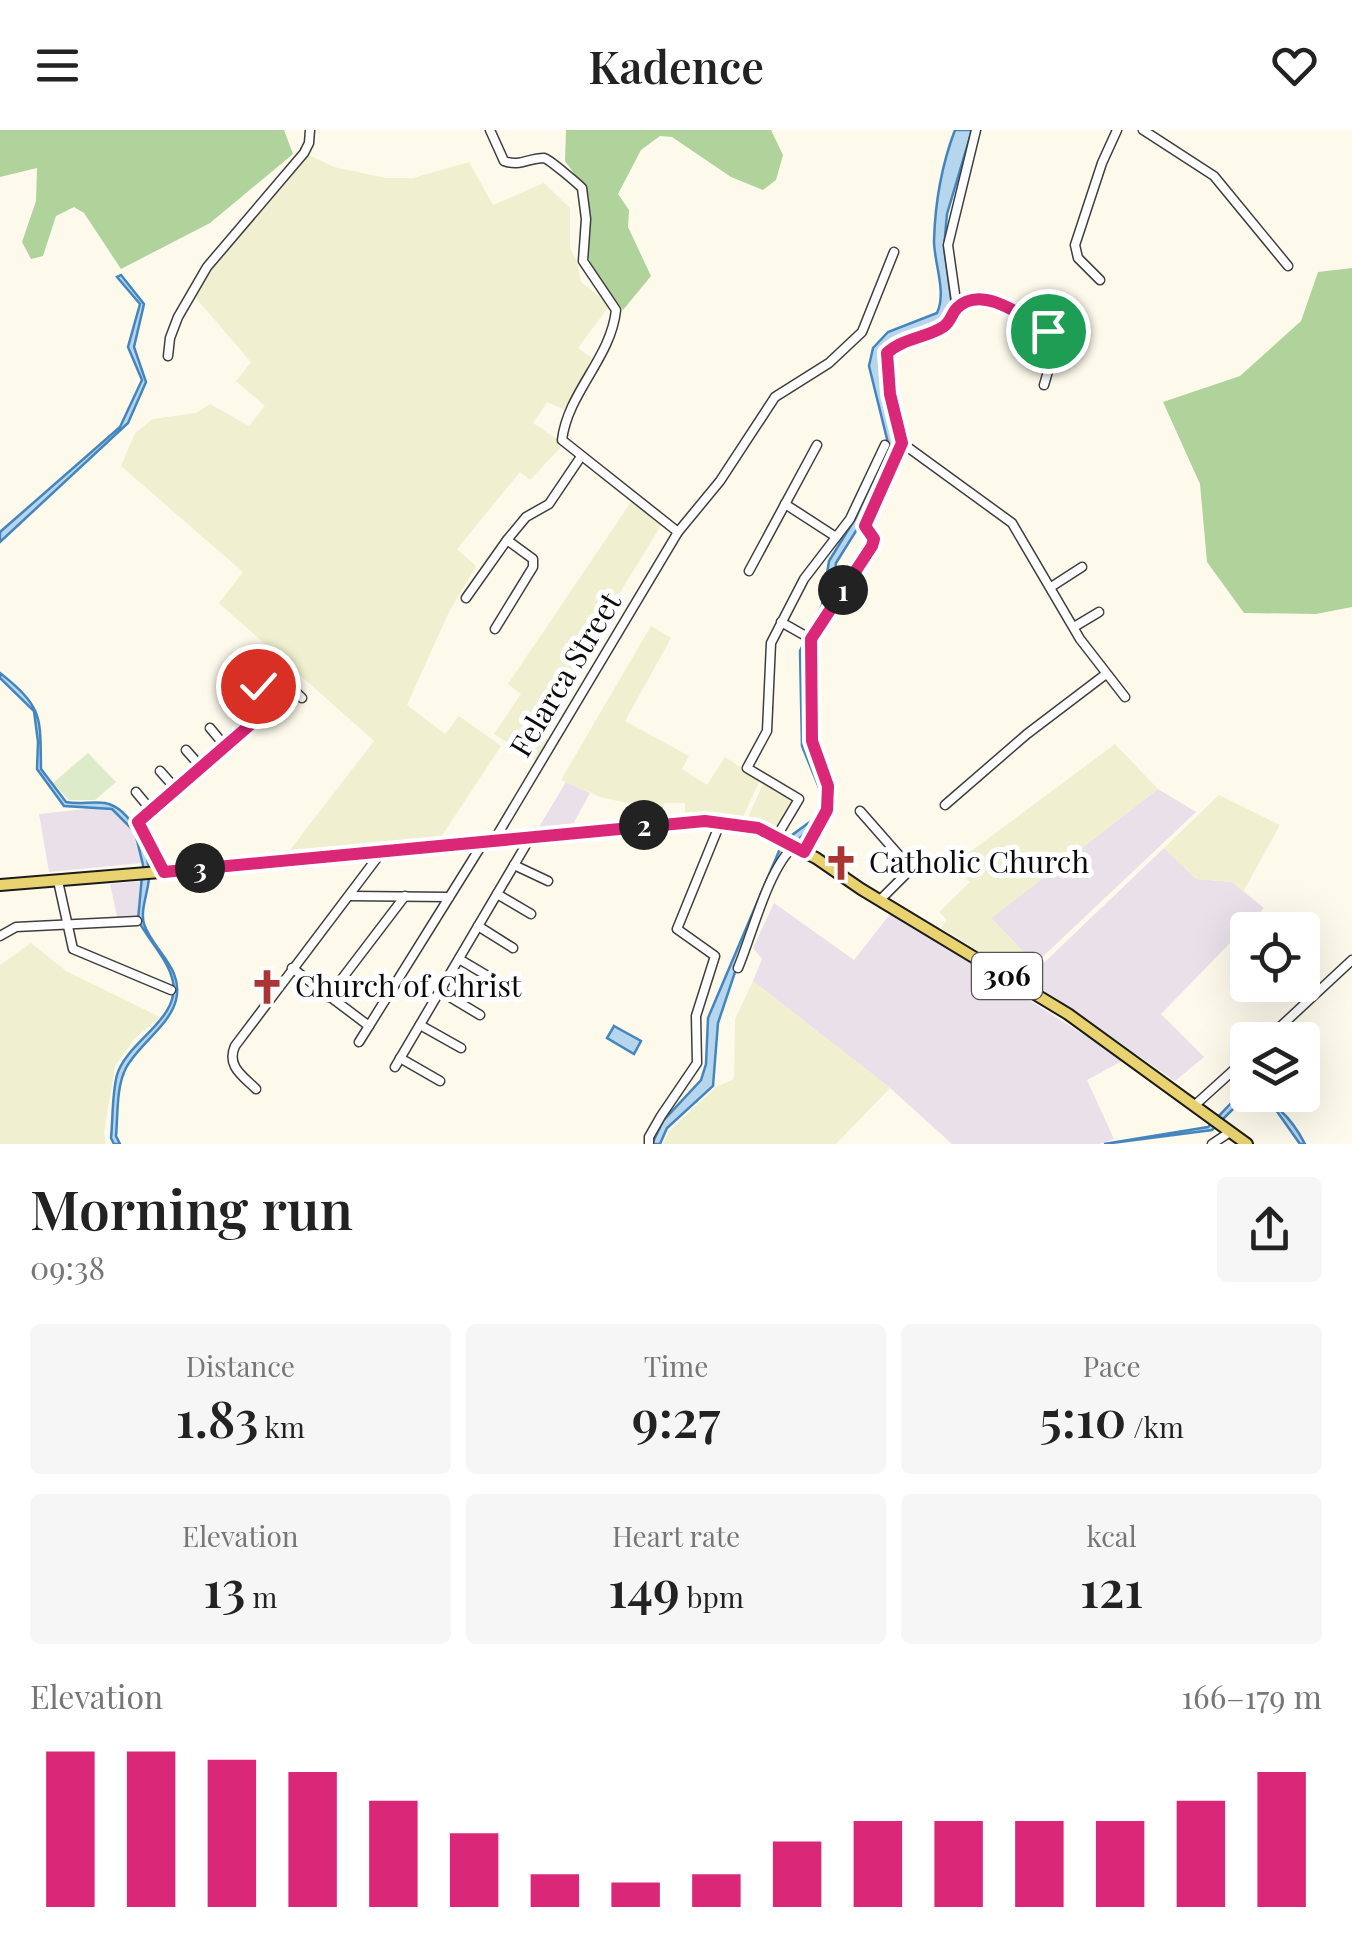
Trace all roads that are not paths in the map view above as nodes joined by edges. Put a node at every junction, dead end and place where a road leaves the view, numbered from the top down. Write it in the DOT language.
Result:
graph roads {
  1 [pos="310,130"];
  2 [pos="490,130"];
  3 [pos="976,130"];
  4 [pos="1117,130"];
  5 [pos="1143,130"];
  6 [pos="894,252"];
  7 [pos="1288,266"];
  8 [pos="1100,280"];
  9 [pos="957,308"];
  10 [pos="168,356"];
  11 [pos="1044,385"];
  12 [pos="902,443"];
  13 [pos="817,445"];
  14 [pos="885,446"];
  15 [pos="580,458"];
  16 [pos="785,504"];
  17 [pos="515,528"];
  18 [pos="678,532"];
  19 [pos="836,536"];
  20 [pos="507,540"];
  21 [pos="519,547"];
  22 [pos="1082,567"];
  23 [pos="748,571"];
  24 [pos="1051,587"];
  25 [pos="466,598"];
  26 [pos="1099,612"];
  27 [pos="781,622"];
  28 [pos="1074,627"];
  29 [pos="495,629"];
  30 [pos="811,639"];
  31 [pos="1106,674"];
  32 [pos="258,686"];
  33 [pos="1125,697"];
  34 [pos="302,698"];
  35 [pos="274,704"];
  36 [pos="234,707"];
  37 [pos="250,725"];
  38 [pos="210,728"];
  39 [pos="225,746"];
  40 [pos="186,750"];
  41 [pos="201,767"];
  42 [pos="160,771"];
  43 [pos="176,789"];
  44 [pos="136,792"];
  45 [pos="945,805"];
  46 [pos="151,810"];
  47 [pos="860,812"];
  48 [pos="721,821"];
  49 [pos="530,838"];
  50 [pos="779,838"];
  51 [pos="488,843"];
  52 [pos="797,848"];
  53 [pos="380,854"];
  54 [pos="514,864"];
  55 [pos="153,872"];
  56 [pos="58,881"];
  57 [pos="548,881"];
  58 [pos="0,885"];
  59 [pos="496,894"];
  60 [pos="350,896"];
  61 [pos="405,896"];
  62 [pos="449,897"];
  63 [pos="880,900"];
  64 [pos="531,914"];
  65 [pos="137,921"];
  66 [pos="68,926"];
  67 [pos="478,926"];
  68 [pos="0,936"];
  69 [pos="513,948"];
  70 [pos="459,959"];
  71 [pos="1352,960"];
  72 [pos="292,968"];
  73 [pos="738,968"];
  74 [pos="496,981"];
  75 [pos="171,990"];
  76 [pos="440,991"];
  77 [pos="328,997"];
  78 [pos="480,1015"];
  79 [pos="1285,1022"];
  80 [pos="420,1025"];
  81 [pos="368,1026"];
  82 [pos="359,1042"];
  83 [pos="461,1048"];
  84 [pos="1230,1073"];
  85 [pos="440,1081"];
  86 [pos="256,1090"];
  87 [pos="1194,1105"];
  88 [pos="1222,1125"];
  89 [pos="648,1144"];
  90 [pos="1212,1144"];
  91 [pos="1247,1144"];
  1 -- 10 [label="street"];
  2 -- 15 [label="street"];
  3 -- 9 [label="street"];
  4 -- 8 [label="street"];
  5 -- 7 [label="street"];
  6 -- 18 [label="street, Felarca Street"];
  9 -- 11 [label="street"];
  9 -- 12 [label="street"];
  12 -- 24 [label="street"];
  12 -- 30 [label="street"];
  13 -- 16 [label="street"];
  14 -- 19 [label="street"];
  15 -- 17 [label="street"];
  15 -- 18 [label="street"];
  16 -- 19 [label="street"];
  16 -- 23 [label="street"];
  17 -- 20 [label="street"];
  17 -- 21 [label="street"];
  18 -- 51 [label="street, Felarca Street"];
  19 -- 27 [label="street"];
  20 -- 21 [label="street"];
  20 -- 25 [label="street"];
  21 -- 29 [label="street"];
  22 -- 24 [label="street"];
  24 -- 28 [label="street"];
  26 -- 28 [label="street"];
  27 -- 30 [label="street"];
  27 -- 50 [label="street"];
  28 -- 31 [label="street"];
  30 -- 52 [label="street"];
  31 -- 33 [label="street"];
  31 -- 45 [label="street"];
  32 -- 35 [label="street"];
  34 -- 35 [label="street"];
  35 -- 37 [label="street"];
  36 -- 37 [label="street"];
  37 -- 39 [label="street"];
  38 -- 39 [label="street"];
  39 -- 41 [label="street"];
  40 -- 41 [label="street"];
  41 -- 43 [label="street"];
  42 -- 43 [label="street"];
  43 -- 46 [label="street"];
  44 -- 46 [label="street"];
  46 -- 55 [label="street"];
  47 -- 63 [label="street"];
  48 -- 49 [label="main road, 306"];
  48 -- 50 [label="main road, 306"];
  48 -- 89 [label="street"];
  49 -- 51 [label="main road, 306"];
  49 -- 54 [label="street"];
  50 -- 52 [label="main road, 306"];
  51 -- 53 [label="main road, 306"];
  51 -- 62 [label="street, Felarca Street"];
  52 -- 63 [label="main road, 306"];
  52 -- 73 [label="street"];
  53 -- 55 [label="main road, 306"];
  53 -- 60 [label="street"];
  54 -- 57 [label="street"];
  54 -- 59 [label="street"];
  55 -- 56 [label="main road, 306"];
  56 -- 58 [label="main road, 306"];
  56 -- 66 [label="street"];
  59 -- 64 [label="street"];
  59 -- 67 [label="street"];
  60 -- 61 [label="street"];
  60 -- 72 [label="street"];
  61 -- 62 [label="street"];
  61 -- 77 [label="street"];
  62 -- 81 [label="street, Felarca Street"];
  63 -- 87 [label="main road, 306"];
  65 -- 66 [label="street"];
  66 -- 68 [label="street"];
  66 -- 75 [label="street"];
  67 -- 69 [label="street"];
  67 -- 70 [label="street"];
  70 -- 74 [label="street"];
  70 -- 76 [label="street"];
  71 -- 79 [label="street"];
  72 -- 77 [label="street"];
  72 -- 86 [label="street"];
  76 -- 78 [label="street"];
  76 -- 80 [label="street"];
  77 -- 81 [label="street"];
  80 -- 83 [label="street"];
  80 -- 85 [label="street"];
  81 -- 82 [label="street, Felarca Street"];
  84 -- 87 [label="street"];
  87 -- 88 [label="main road, 306"];
  88 -- 90 [label="street"];
  88 -- 91 [label="main road, 306"];
}
